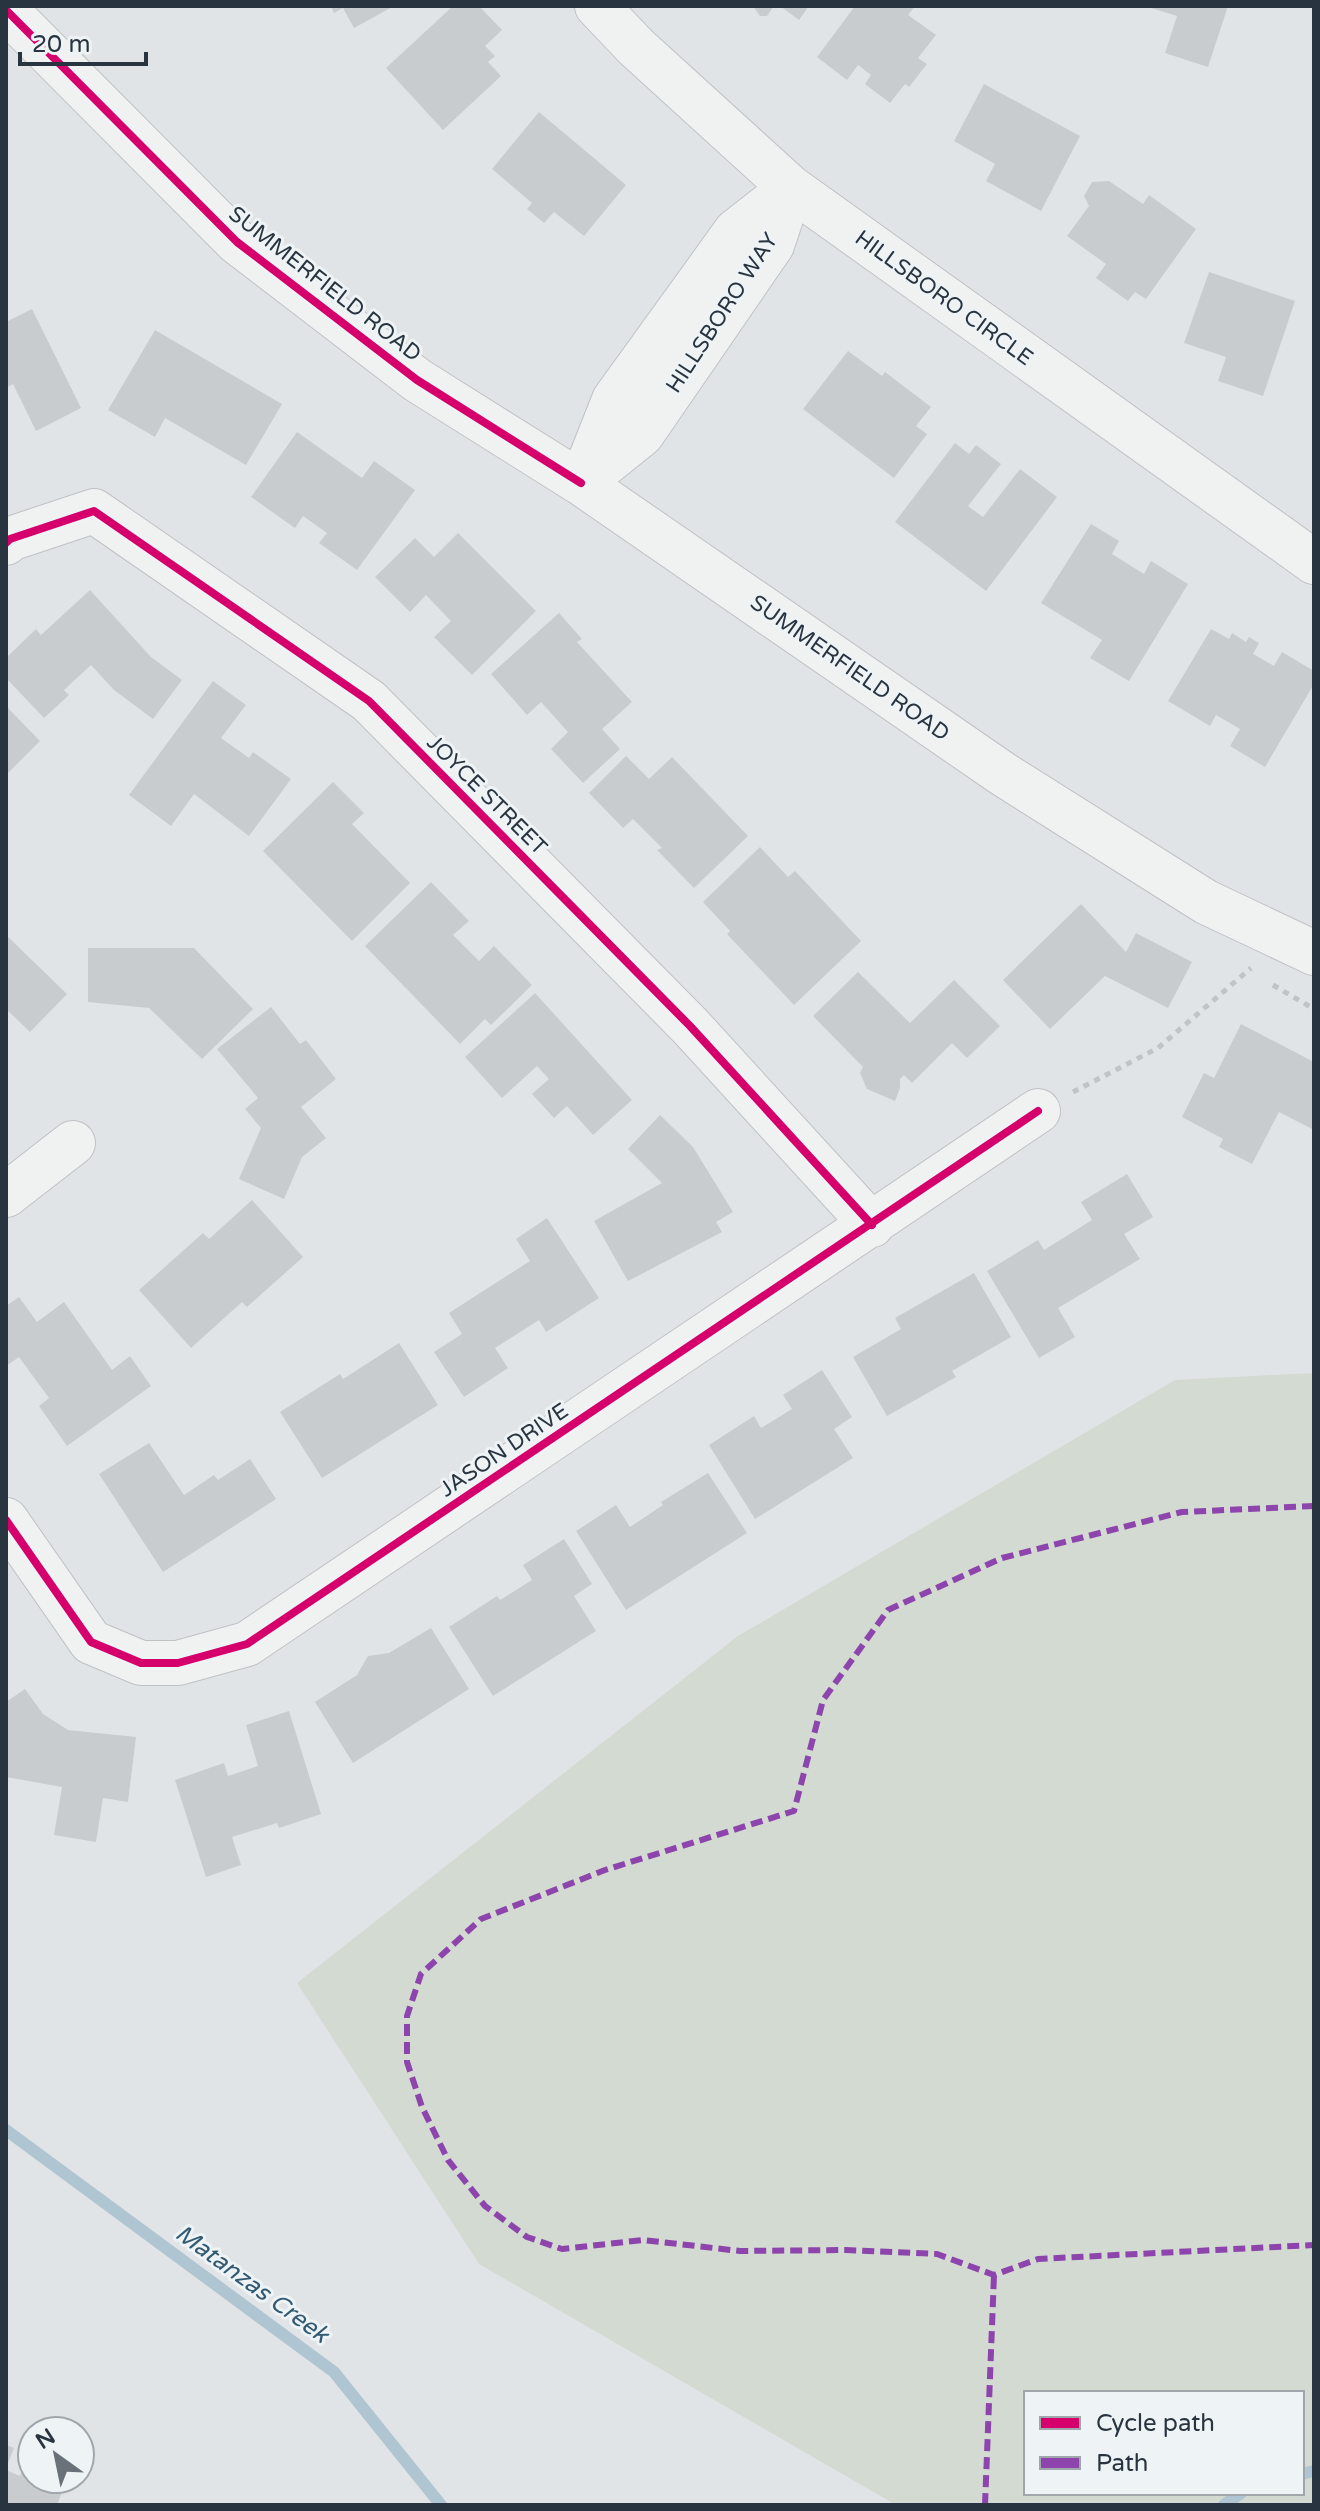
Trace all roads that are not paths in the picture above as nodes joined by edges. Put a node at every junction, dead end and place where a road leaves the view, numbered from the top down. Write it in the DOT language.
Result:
graph roads {
  1 [pos="597,6"];
  2 [pos="6,10"];
  3 [pos="791,188"];
  4 [pos="581,483"];
  5 [pos="6,543"];
  6 [pos="1314,562"];
  7 [pos="1314,953"];
  8 [pos="1038,1111"];
  9 [pos="73,1143"];
  10 [pos="6,1195"];
  11 [pos="872,1225"];
  12 [pos="6,1520"];
  1 -- 3 [label="street, HILLSBORO CIRCLE"];
  2 -- 4 [label="street, SUMMERFIELD ROAD"];
  3 -- 4 [label="street, HILLSBORO WAY"];
  3 -- 6 [label="street, HILLSBORO CIRCLE"];
  4 -- 7 [label="street, SUMMERFIELD ROAD"];
  5 -- 11 [label="street, JOYCE STREET"];
  8 -- 11 [label="street, JASON DRIVE"];
  9 -- 10 [label="street"];
  11 -- 12 [label="street, JASON DRIVE"];
}
